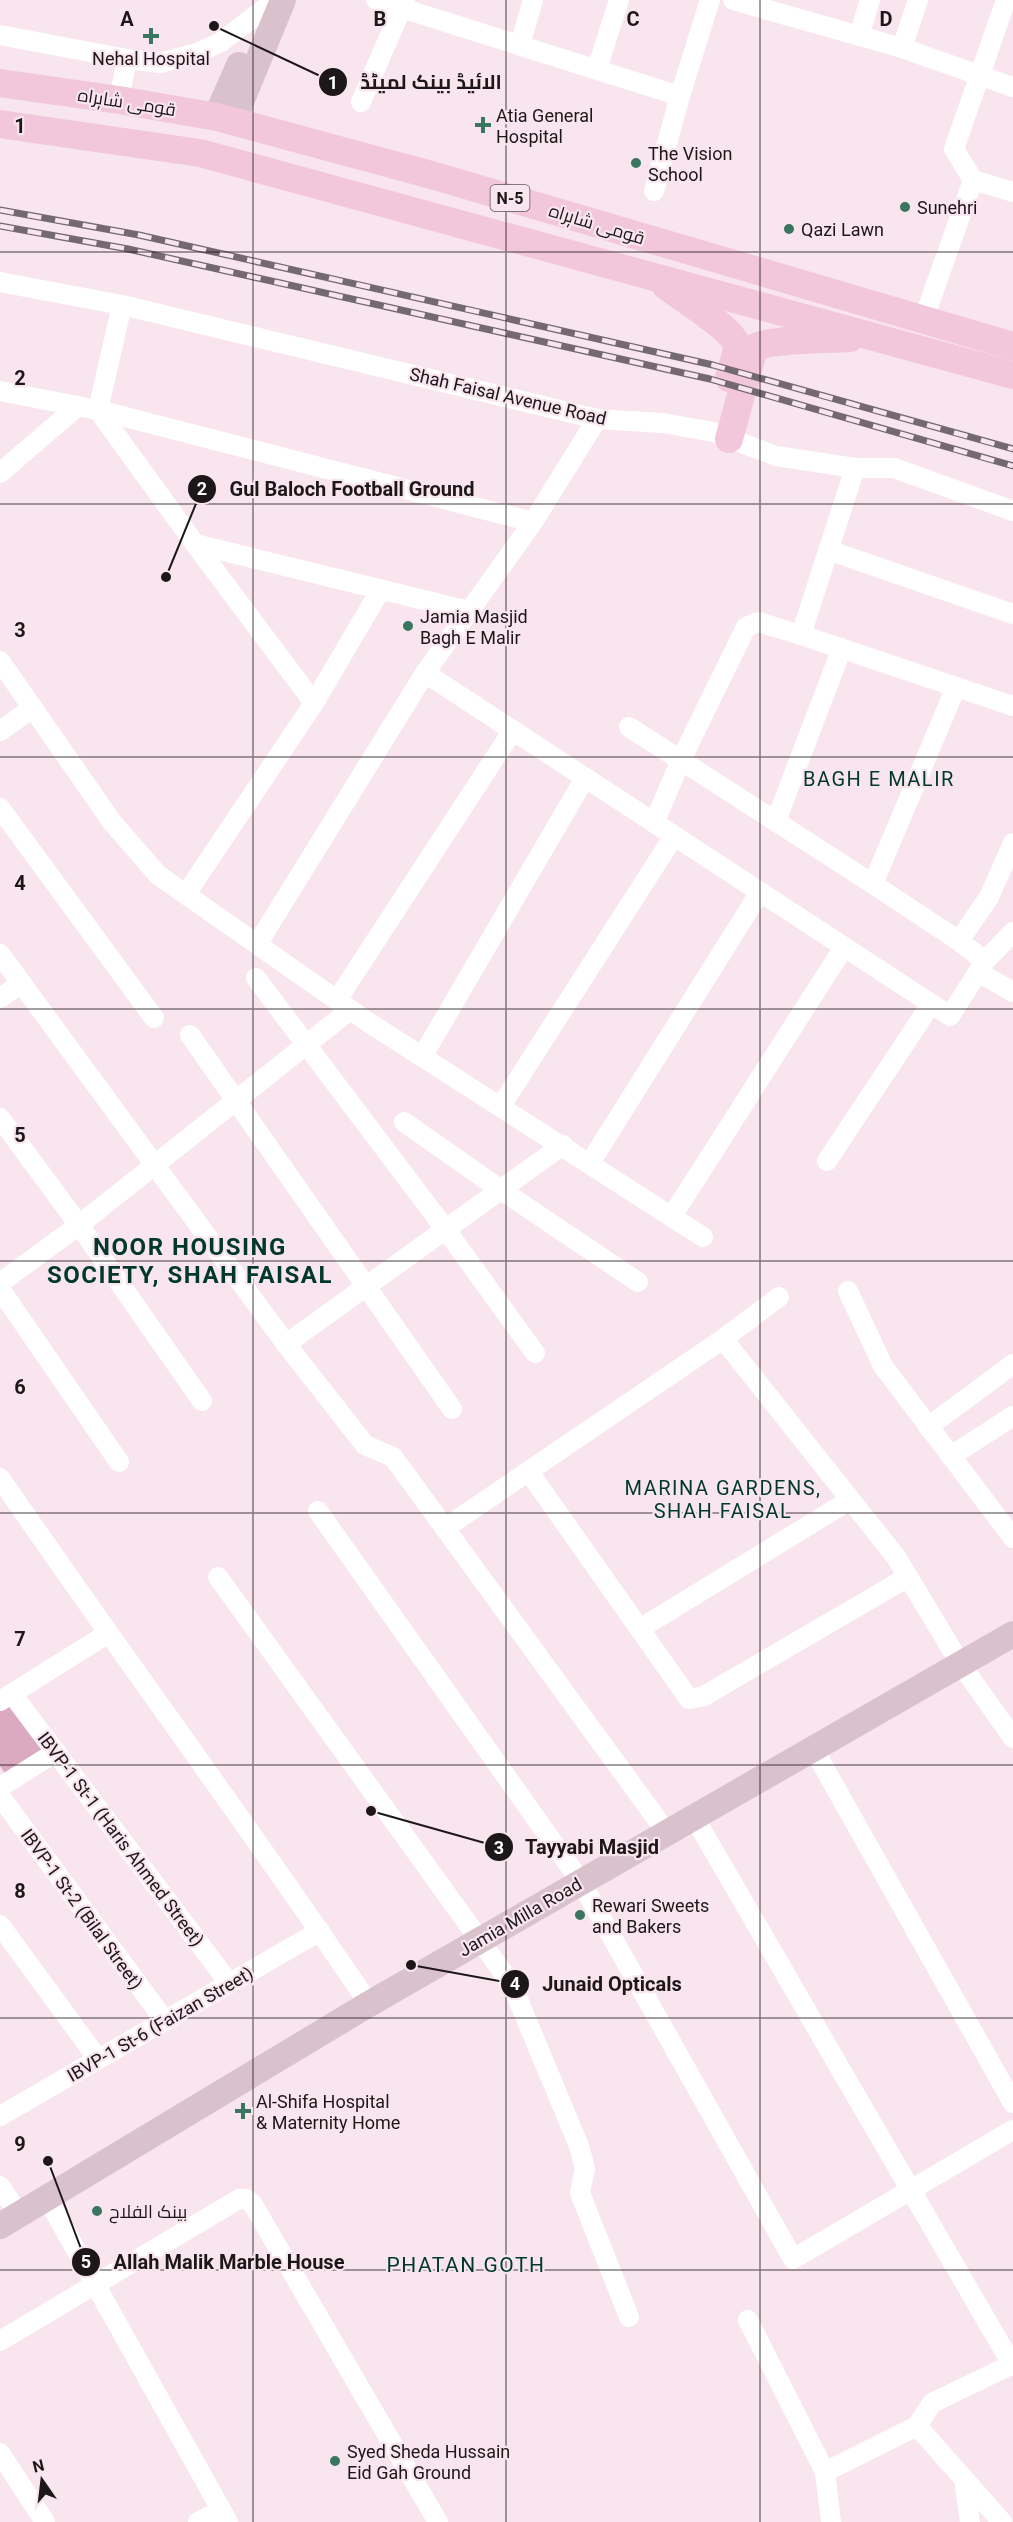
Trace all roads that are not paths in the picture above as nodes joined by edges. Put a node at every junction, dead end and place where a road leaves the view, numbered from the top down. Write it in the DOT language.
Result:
graph roads {
  1 [pos="376,0"];
  2 [pos="533,0"];
  3 [pos="620,0"];
  4 [pos="710,0"];
  5 [pos="733,0"];
  6 [pos="870,0"];
  7 [pos="918,0"];
  8 [pos="1006,0"];
  9 [pos="272,3"];
  10 [pos="403,4"];
  11 [pos="786,7"];
  12 [pos="0,34"];
  13 [pos="859,36"];
  14 [pos="520,45"];
  15 [pos="902,48"];
  16 [pos="127,59"];
  17 [pos="597,69"];
  18 [pos="979,75"];
  19 [pos="0,83"];
  20 [pos="1013,87"];
  21 [pos="680,96"];
  22 [pos="119,100"];
  23 [pos="361,102"];
  24 [pos="226,119"];
  25 [pos="0,124"];
  26 [pos="973,180"];
  27 [pos="654,191"];
  28 [pos="1013,192"];
  29 [pos="652,276"];
  30 [pos="0,282"];
  31 [pos="122,305"];
  32 [pos="923,321"];
  33 [pos="873,337"];
  34 [pos="1013,346"];
  35 [pos="1013,375"];
  36 [pos="0,391"];
  37 [pos="78,406"];
  38 [pos="98,410"];
  39 [pos="597,419"];
  40 [pos="721,435"];
  41 [pos="855,468"];
  42 [pos="0,472"];
  43 [pos="1013,511"];
  44 [pos="533,522"];
  45 [pos="195,544"];
  46 [pos="828,550"];
  47 [pos="381,589"];
  48 [pos="469,611"];
  49 [pos="1013,614"];
  50 [pos="801,635"];
  51 [pos="842,648"];
  52 [pos="0,661"];
  53 [pos="424,673"];
  54 [pos="956,687"];
  55 [pos="314,703"];
  56 [pos="1013,706"];
  57 [pos="33,708"];
  58 [pos="629,727"];
  59 [pos="513,730"];
  60 [pos="0,731"];
  61 [pos="681,760"];
  62 [pos="585,778"];
  63 [pos="0,807"];
  64 [pos="776,821"];
  65 [pos="654,823"];
  66 [pos="674,836"];
  67 [pos="1013,843"];
  68 [pos="873,884"];
  69 [pos="760,892"];
  70 [pos="186,894"];
  71 [pos="1013,932"];
  72 [pos="960,941"];
  73 [pos="258,943"];
  74 [pos="844,947"];
  75 [pos="0,954"];
  76 [pos="982,966"];
  77 [pos="256,978"];
  78 [pos="22,982"];
  79 [pos="1013,992"];
  80 [pos="0,998"];
  81 [pos="931,1004"];
  82 [pos="344,1005"];
  83 [pos="154,1018"];
  84 [pos="190,1035"];
  85 [pos="306,1046"];
  86 [pos="422,1057"];
  87 [pos="236,1099"];
  88 [pos="501,1106"];
  89 [pos="0,1118"];
  90 [pos="404,1122"];
  91 [pos="563,1145"];
  92 [pos="827,1161"];
  93 [pos="590,1162"];
  94 [pos="154,1164"];
  95 [pos="501,1190"];
  96 [pos="672,1216"];
  97 [pos="79,1226"];
  98 [pos="446,1230"];
  99 [pos="703,1237"];
  100 [pos="638,1282"];
  101 [pos="0,1283"];
  102 [pos="367,1286"];
  103 [pos="0,1289"];
  104 [pos="848,1291"];
  105 [pos="779,1297"];
  106 [pos="723,1339"];
  107 [pos="286,1344"];
  108 [pos="535,1353"];
  109 [pos="1013,1364"];
  110 [pos="202,1401"];
  111 [pos="452,1408"];
  112 [pos="1013,1416"];
  113 [pos="928,1427"];
  114 [pos="951,1456"];
  115 [pos="119,1462"];
  116 [pos="529,1472"];
  117 [pos="0,1478"];
  118 [pos="850,1500"];
  119 [pos="318,1511"];
  120 [pos="445,1528"];
  121 [pos="1012,1534"];
  122 [pos="218,1577"];
  123 [pos="908,1577"];
  124 [pos="641,1628"];
  125 [pos="107,1634"];
  126 [pos="1013,1634"];
  127 [pos="960,1663"];
  128 [pos="6,1698"];
  129 [pos="1013,1738"];
  130 [pos="813,1748"];
  131 [pos="56,1752"];
  132 [pos="0,1787"];
  133 [pos="0,1796"];
  134 [pos="694,1817"];
  135 [pos="667,1833"];
  136 [pos="581,1882"];
  137 [pos="0,1924"];
  138 [pos="320,1931"];
  139 [pos="481,1940"];
  140 [pos="229,1983"];
  141 [pos="369,2004"];
  142 [pos="165,2021"];
  143 [pos="98,2059"];
  144 [pos="1013,2103"];
  145 [pos="0,2116"];
  146 [pos="1013,2130"];
  147 [pos="0,2186"];
  148 [pos="911,2190"];
  149 [pos="47,2198"];
  150 [pos="10,2220"];
  151 [pos="95,2284"];
  152 [pos="629,2317"];
  153 [pos="748,2320"];
  154 [pos="0,2341"];
  155 [pos="1012,2365"];
  156 [pos="917,2426"];
  157 [pos="0,2453"];
  158 [pos="825,2472"];
  159 [pos="964,2480"];
  160 [pos="224,2516"];
  161 [pos="45,2522"];
  162 [pos="198,2522"];
  163 [pos="438,2522"];
  164 [pos="831,2522"];
  165 [pos="969,2522"];
  166 [pos="1002,2522"];
  1 -- 10 [label="street"];
  2 -- 14 [label="street"];
  3 -- 17 [label="street"];
  4 -- 21 [label="street"];
  5 -- 11 [label="street"];
  6 -- 13 [label="street"];
  7 -- 15 [label="street"];
  8 -- 18 [label="street"];
  9 -- 16 [label="street"];
  9 -- 24 [label="main road"];
  10 -- 14 [label="street"];
  10 -- 23 [label="street"];
  11 -- 13 [label="street"];
  12 -- 16 [label="street"];
  13 -- 15 [label="street"];
  14 -- 17 [label="street"];
  15 -- 18 [label="street"];
  16 -- 22 [label="street"];
  17 -- 21 [label="street"];
  18 -- 20 [label="street"];
  18 -- 26 [label="street"];
  19 -- 22 [label="highway, قومی شاہراہ / N-5"];
  21 -- 27 [label="street"];
  22 -- 24 [label="highway, قومی شاہراہ / N-5"];
  24 -- 32 [label="highway, قومی شاہراہ / N-5"];
  25 -- 29 [label="highway, قومی شاہراہ / N-5"];
  26 -- 28 [label="street"];
  26 -- 32 [label="street"];
  29 -- 33 [label="highway, قومی شاہراہ / N-5"];
  29 -- 40 [label="highway"];
  30 -- 31 [label="street, Shah Faisal Avenue Road"];
  31 -- 38 [label="street"];
  31 -- 39 [label="street, Shah Faisal Avenue Road"];
  32 -- 34 [label="highway, قومی شاہراہ / N-5"];
  33 -- 35 [label="highway, قومی شاہراہ / N-5"];
  33 -- 40 [label="highway"];
  36 -- 37 [label="street"];
  37 -- 38 [label="street"];
  37 -- 42 [label="street"];
  38 -- 44 [label="street"];
  38 -- 45 [label="street"];
  39 -- 40 [label="street, Shah Faisal Avenue Road"];
  39 -- 44 [label="street"];
  40 -- 41 [label="street, Shah Faisal Avenue Road"];
  41 -- 43 [label="street, Shah Faisal Avenue Road"];
  41 -- 46 [label="street"];
  44 -- 48 [label="street"];
  45 -- 47 [label="street"];
  45 -- 55 [label="street"];
  46 -- 49 [label="street"];
  46 -- 50 [label="street"];
  47 -- 48 [label="street"];
  47 -- 55 [label="street"];
  48 -- 53 [label="street"];
  50 -- 51 [label="street"];
  50 -- 61 [label="street"];
  51 -- 54 [label="street"];
  51 -- 64 [label="street"];
  52 -- 57 [label="street"];
  53 -- 59 [label="street"];
  53 -- 73 [label="street"];
  54 -- 56 [label="street"];
  54 -- 68 [label="street"];
  55 -- 70 [label="street"];
  57 -- 60 [label="street"];
  57 -- 70 [label="street"];
  58 -- 61 [label="street"];
  59 -- 62 [label="street"];
  59 -- 82 [label="street"];
  61 -- 64 [label="street"];
  61 -- 65 [label="street"];
  62 -- 65 [label="street"];
  62 -- 86 [label="street"];
  63 -- 83 [label="street"];
  64 -- 68 [label="street"];
  65 -- 66 [label="street"];
  66 -- 69 [label="street"];
  66 -- 88 [label="street"];
  67 -- 72 [label="street"];
  68 -- 72 [label="street"];
  69 -- 74 [label="street"];
  69 -- 93 [label="street"];
  70 -- 73 [label="street"];
  71 -- 76 [label="street"];
  72 -- 76 [label="street"];
  73 -- 82 [label="street"];
  74 -- 81 [label="street"];
  74 -- 96 [label="street"];
  75 -- 78 [label="street"];
  76 -- 79 [label="street"];
  76 -- 81 [label="street"];
  77 -- 85 [label="street"];
  78 -- 80 [label="street"];
  78 -- 94 [label="street"];
  81 -- 92 [label="street"];
  82 -- 85 [label="street"];
  82 -- 86 [label="street"];
  84 -- 87 [label="street"];
  85 -- 87 [label="street"];
  85 -- 98 [label="street"];
  86 -- 88 [label="street"];
  87 -- 94 [label="street"];
  87 -- 102 [label="street"];
  88 -- 91 [label="street"];
  89 -- 97 [label="street"];
  90 -- 95 [label="street"];
  91 -- 93 [label="street"];
  91 -- 95 [label="street"];
  93 -- 96 [label="street"];
  94 -- 97 [label="street"];
  94 -- 107 [label="street"];
  95 -- 98 [label="street"];
  95 -- 100 [label="street"];
  96 -- 99 [label="street"];
  97 -- 101 [label="street"];
  97 -- 110 [label="street"];
  98 -- 102 [label="street"];
  98 -- 108 [label="street"];
  102 -- 107 [label="street"];
  102 -- 111 [label="street"];
  103 -- 115 [label="street"];
  104 -- 113 [label="street"];
  105 -- 106 [label="street"];
  106 -- 116 [label="street"];
  106 -- 118 [label="street"];
  107 -- 120 [label="street"];
  109 -- 113 [label="street"];
  112 -- 114 [label="street"];
  113 -- 114 [label="street"];
  114 -- 121 [label="street"];
  116 -- 120 [label="street"];
  116 -- 124 [label="street"];
  117 -- 125 [label="street"];
  118 -- 123 [label="street"];
  118 -- 124 [label="street"];
  119 -- 136 [label="street"];
  120 -- 135 [label="street"];
  122 -- 139 [label="street"];
  123 -- 124 [label="street"];
  123 -- 127 [label="street"];
  125 -- 128 [label="street"];
  125 -- 138 [label="street"];
  126 -- 127 [label="main road, Jamia Milla Road"];
  127 -- 129 [label="street"];
  127 -- 130 [label="main road, Jamia Milla Road"];
  128 -- 131 [label="street, IBVP-1 St-1 (Haris Ahmed Street)"];
  128 -- 140 [label="street"];
  130 -- 134 [label="main road, Jamia Milla Road"];
  130 -- 144 [label="street"];
  131 -- 132 [label="street"];
  131 -- 140 [label="street, IBVP-1 St-1 (Haris Ahmed Street)"];
  133 -- 142 [label="street, IBVP-1 St-2 (Bilal Street)"];
  134 -- 135 [label="main road, Jamia Milla Road"];
  134 -- 148 [label="street"];
  135 -- 136 [label="main road, Jamia Milla Road"];
  136 -- 139 [label="main road, Jamia Milla Road"];
  136 -- 148 [label="street"];
  137 -- 143 [label="street"];
  138 -- 140 [label="street, IBVP-1 St-6 (Faizan Street)"];
  138 -- 141 [label="street"];
  139 -- 141 [label="main road, Jamia Milla Road"];
  139 -- 152 [label="street"];
  140 -- 142 [label="street, IBVP-1 St-6 (Faizan Street)"];
  141 -- 149 [label="main road, Jamia Milla Road"];
  142 -- 143 [label="street, IBVP-1 St-6 (Faizan Street)"];
  143 -- 145 [label="street, IBVP-1 St-6 (Faizan Street)"];
  146 -- 148 [label="street"];
  147 -- 150 [label="street"];
  148 -- 155 [label="street"];
  149 -- 150 [label="main road, Jamia Milla Road"];
  149 -- 151 [label="street"];
  151 -- 154 [label="street"];
  151 -- 160 [label="street"];
  151 -- 163 [label="street"];
  153 -- 158 [label="street"];
  155 -- 156 [label="street"];
  156 -- 158 [label="street"];
  156 -- 159 [label="street"];
  157 -- 161 [label="street"];
  158 -- 164 [label="street"];
  159 -- 165 [label="street"];
  159 -- 166 [label="street"];
  160 -- 162 [label="street"];
}
